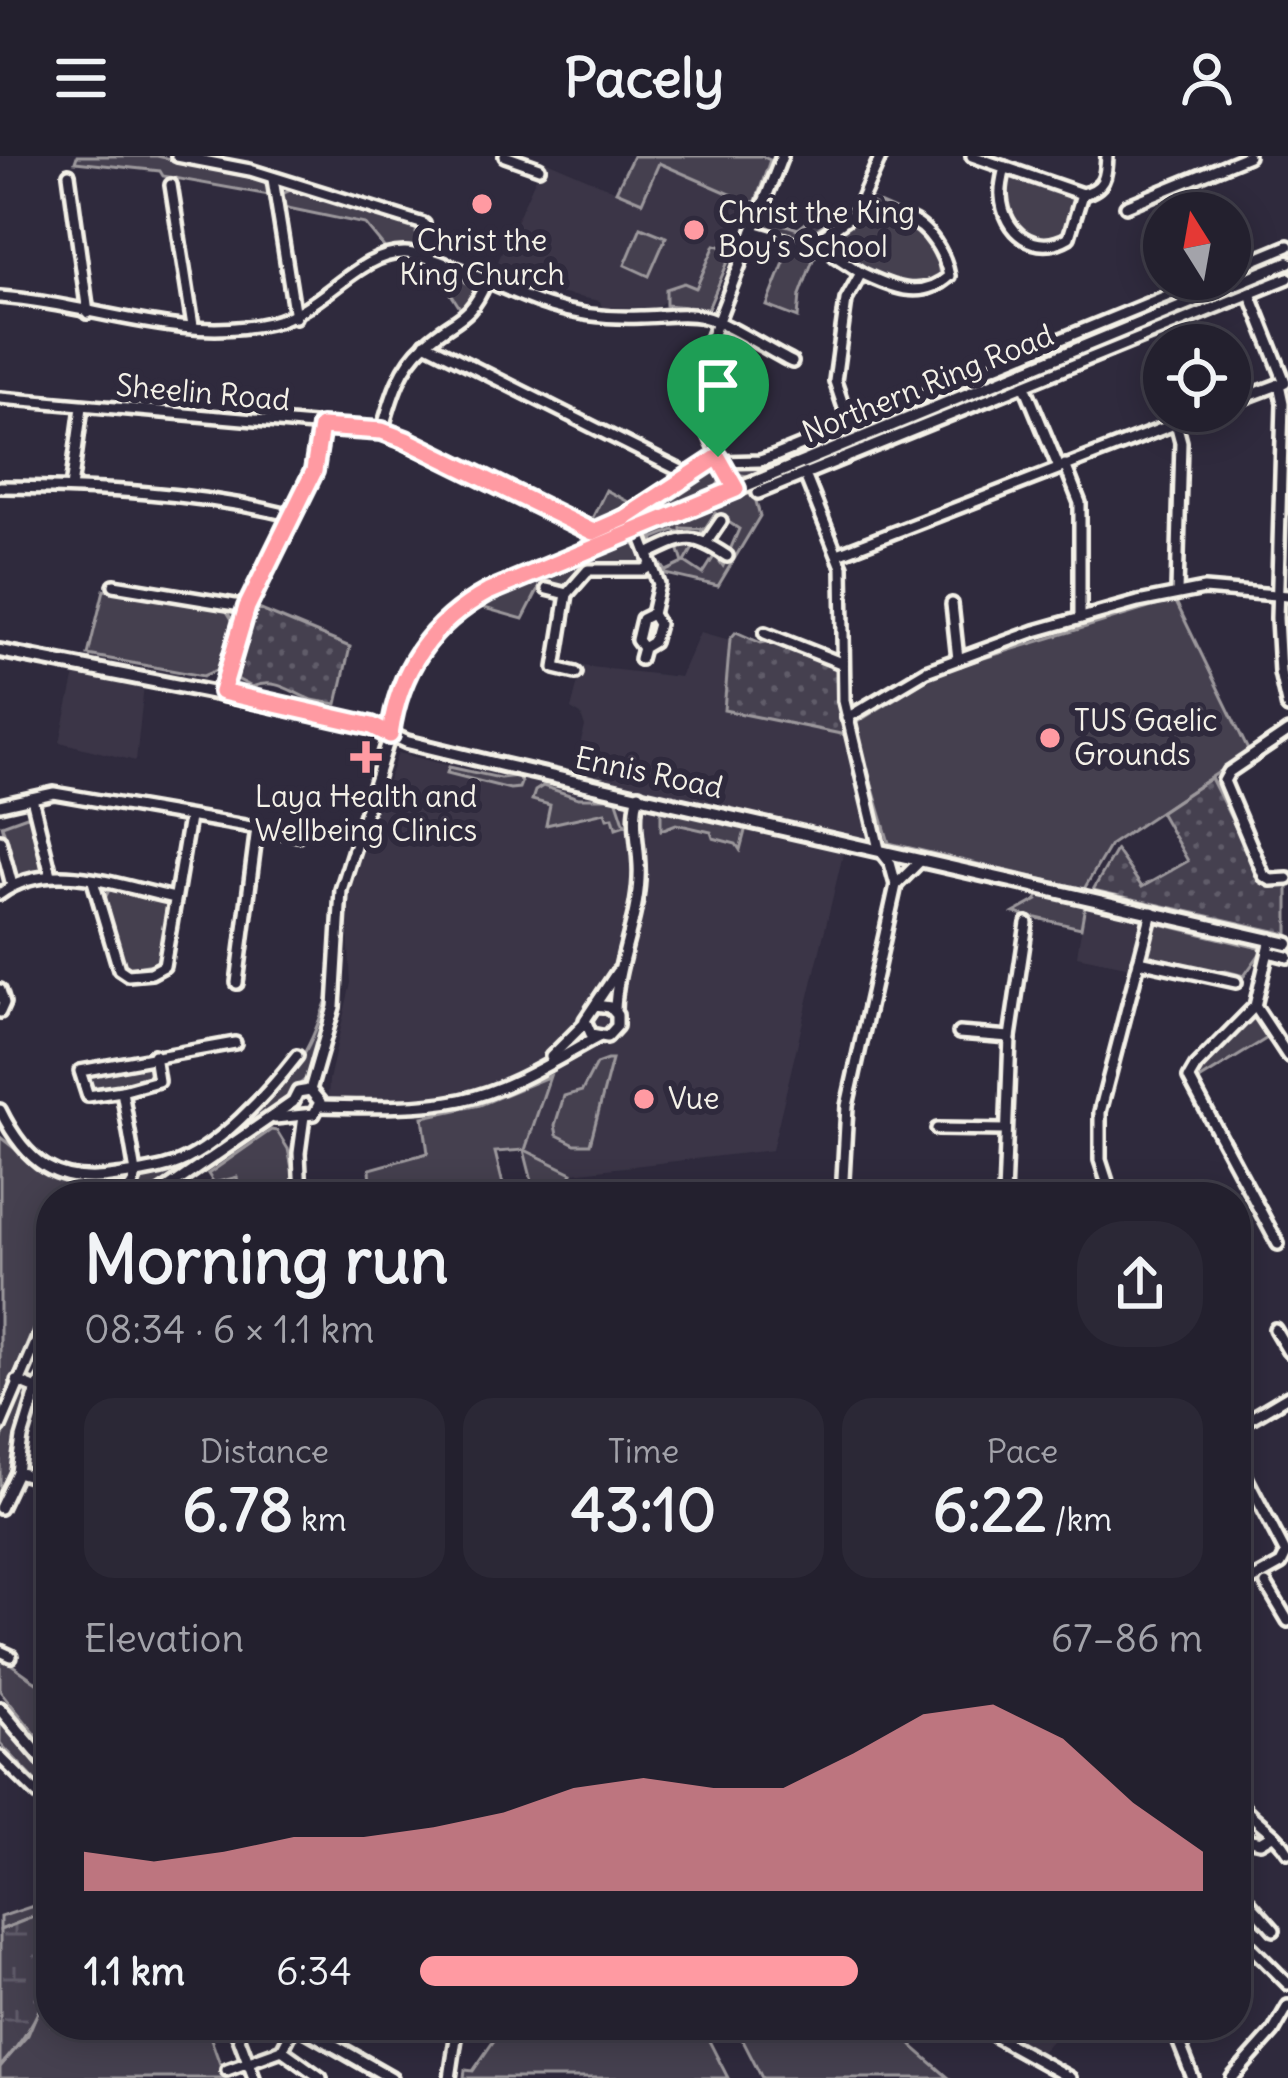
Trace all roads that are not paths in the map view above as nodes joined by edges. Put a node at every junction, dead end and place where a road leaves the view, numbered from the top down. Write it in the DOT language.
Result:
graph roads {
  1 [pos="177,156"];
  2 [pos="256,156"];
  3 [pos="506,156"];
  4 [pos="782,156"];
  5 [pos="881,156"];
  6 [pos="972,156"];
  7 [pos="1107,156"];
  8 [pos="1248,156"];
  9 [pos="1005,166"];
  10 [pos="539,168"];
  11 [pos="250,170"];
  12 [pos="69,174"];
  13 [pos="273,179"];
  14 [pos="171,184"];
  15 [pos="1082,194"];
  16 [pos="1126,206"];
  17 [pos="907,219"];
  18 [pos="424,224"];
  19 [pos="753,231"];
  20 [pos="1288,246"];
  21 [pos="835,256"];
  22 [pos="1251,261"];
  23 [pos="1288,262"];
  24 [pos="861,273"];
  25 [pos="1288,278"];
  26 [pos="486,282"];
  27 [pos="1251,294"];
  28 [pos="0,297"];
  29 [pos="1251,297"];
  30 [pos="1157,300"];
  31 [pos="1235,300"];
  32 [pos="88,313"];
  33 [pos="295,317"];
  34 [pos="716,322"];
  35 [pos="193,326"];
  36 [pos="425,344"];
  37 [pos="792,362"];
  38 [pos="1284,382"];
  39 [pos="1025,386"];
  40 [pos="1251,395"];
  41 [pos="0,398"];
  42 [pos="82,407"];
  43 [pos="850,426"];
  44 [pos="321,427"];
  45 [pos="382,431"];
  46 [pos="1152,432"];
  47 [pos="1178,432"];
  48 [pos="719,460"];
  49 [pos="1062,466"];
  50 [pos="689,475"];
  51 [pos="805,475"];
  52 [pos="0,487"];
  53 [pos="71,488"];
  54 [pos="736,489"];
  55 [pos="758,493"];
  56 [pos="290,515"];
  57 [pos="721,521"];
  58 [pos="638,529"];
  59 [pos="706,543"];
  60 [pos="838,554"];
  61 [pos="727,556"];
  62 [pos="650,560"];
  63 [pos="114,585"];
  64 [pos="547,589"];
  65 [pos="1178,592"];
  66 [pos="567,594"];
  67 [pos="1283,596"];
  68 [pos="952,604"];
  69 [pos="247,607"];
  70 [pos="1080,618"];
  71 [pos="765,633"];
  72 [pos="0,651"];
  73 [pos="641,653"];
  74 [pos="958,658"];
  75 [pos="842,663"];
  76 [pos="576,673"];
  77 [pos="222,692"];
  78 [pos="1287,702"];
  79 [pos="847,718"];
  80 [pos="1288,732"];
  81 [pos="390,735"];
  82 [pos="639,794"];
  83 [pos="32,798"];
  84 [pos="0,805"];
  85 [pos="190,818"];
  86 [pos="257,828"];
  87 [pos="298,835"];
  88 [pos="0,841"];
  89 [pos="879,849"];
  90 [pos="921,860"];
  91 [pos="51,874"];
  92 [pos="1288,879"];
  93 [pos="93,881"];
  94 [pos="12,885"];
  95 [pos="110,885"];
  96 [pos="896,885"];
  97 [pos="0,894"];
  98 [pos="96,897"];
  99 [pos="175,898"];
  100 [pos="1152,912"];
  101 [pos="1027,923"];
  102 [pos="1288,944"];
  103 [pos="1269,945"];
  104 [pos="1288,957"];
  105 [pos="1139,962"];
  106 [pos="616,972"];
  107 [pos="1236,982"];
  108 [pos="237,983"];
  109 [pos="0,990"];
  110 [pos="596,1005"];
  111 [pos="1255,1006"];
  112 [pos="614,1010"];
  113 [pos="0,1012"];
  114 [pos="585,1023"];
  115 [pos="959,1033"];
  116 [pos="598,1037"];
  117 [pos="1010,1037"];
  118 [pos="235,1043"];
  119 [pos="154,1055"];
  120 [pos="297,1056"];
  121 [pos="1288,1056"];
  122 [pos="533,1072"];
  123 [pos="310,1090"];
  124 [pos="122,1091"];
  125 [pos="320,1106"];
  126 [pos="0,1110"];
  127 [pos="299,1111"];
  128 [pos="937,1129"];
  129 [pos="1006,1130"];
  130 [pos="136,1173"];
  131 [pos="134,1182"];
  132 [pos="177,1182"];
  133 [pos="301,1182"];
  134 [pos="843,1182"];
  135 [pos="1005,1182"];
  136 [pos="1107,1182"];
  137 [pos="1245,1182"];
  138 [pos="1251,1194"];
  139 [pos="1278,1244"];
  140 [pos="1275,1329"];
  141 [pos="36,1339"];
  142 [pos="1288,1351"];
  143 [pos="16,1381"];
  144 [pos="36,1389"];
  145 [pos="36,1392"];
  146 [pos="1288,1396"];
  147 [pos="1251,1418"];
  148 [pos="0,1427"];
  149 [pos="17,1472"];
  150 [pos="36,1478"];
  151 [pos="1251,1487"];
  152 [pos="0,1508"];
  153 [pos="1254,1579"];
  154 [pos="1266,1584"];
  155 [pos="1288,1621"];
  156 [pos="0,1708"];
  157 [pos="36,1751"];
  158 [pos="0,1757"];
  159 [pos="36,1792"];
  160 [pos="1251,1819"];
  161 [pos="1272,1835"];
  162 [pos="1251,1840"];
  163 [pos="1288,1852"];
  164 [pos="1251,1904"];
  165 [pos="1274,1930"];
  166 [pos="1251,1947"];
  167 [pos="1288,1984"];
  168 [pos="1288,2006"];
  169 [pos="239,2040"];
  170 [pos="288,2040"];
  171 [pos="324,2040"];
  172 [pos="456,2040"];
  173 [pos="1002,2040"];
  174 [pos="1178,2040"];
  175 [pos="282,2050"];
  176 [pos="248,2062"];
  177 [pos="227,2070"];
  178 [pos="254,2078"];
  179 [pos="320,2078"];
  180 [pos="392,2078"];
  181 [pos="450,2078"];
  182 [pos="1070,2078"];
  183 [pos="1192,2078"];
  184 [pos="1232,2078"];
  1 -- 11 [label="street"];
  2 -- 11 [label="street"];
  3 -- 10 [label="street"];
  4 -- 19 [label="street"];
  5 -- 19 [label="street"];
  6 -- 9 [label="street"];
  7 -- 15 [label="street"];
  8 -- 16 [label="street"];
  9 -- 15 [label="street"];
  9 -- 15 [label="street"];
  11 -- 13 [label="street"];
  12 -- 32 [label="street"];
  13 -- 18 [label="street"];
  13 -- 33 [label="street"];
  14 -- 35 [label="street"];
  17 -- 24 [label="street"];
  19 -- 34 [label="street"];
  20 -- 22 [label="street"];
  21 -- 24 [label="street"];
  23 -- 54 [label="main road, Northern Ring Road"];
  24 -- 43 [label="street"];
  25 -- 27 [label="street"];
  26 -- 33 [label="street"];
  26 -- 34 [label="street"];
  26 -- 36 [label="street"];
  28 -- 32 [label="street"];
  29 -- 38 [label="street"];
  30 -- 43 [label="street"];
  31 -- 39 [label="street"];
  32 -- 35 [label="street"];
  33 -- 35 [label="street"];
  34 -- 37 [label="street"];
  34 -- 48 [label="street"];
  36 -- 45 [label="street"];
  36 -- 50 [label="street"];
  38 -- 40 [label="street"];
  38 -- 67 [label="street"];
  39 -- 49 [label="street"];
  39 -- 51 [label="street"];
  41 -- 42 [label="street, Sheelin Road"];
  42 -- 44 [label="street, Sheelin Road"];
  42 -- 53 [label="street"];
  43 -- 48 [label="street"];
  44 -- 45 [label="street, Sheelin Road"];
  44 -- 56 [label="street"];
  45 -- 50 [label="street, Sheelin Road"];
  46 -- 49 [label="street"];
  47 -- 65 [label="street"];
  48 -- 50 [label="street, Sheelin Road"];
  48 -- 54 [label="street"];
  49 -- 60 [label="street"];
  49 -- 70 [label="street"];
  51 -- 55 [label="street"];
  51 -- 60 [label="street"];
  52 -- 53 [label="street"];
  53 -- 56 [label="street"];
  54 -- 58 [label="main road, Northern Ring Road"];
  56 -- 69 [label="street"];
  57 -- 59 [label="street"];
  58 -- 62 [label="street"];
  58 -- 81 [label="main road, Northern Ring Road"];
  59 -- 61 [label="street"];
  59 -- 62 [label="street"];
  60 -- 75 [label="street"];
  62 -- 66 [label="street"];
  62 -- 73 [label="street"];
  63 -- 69 [label="street"];
  64 -- 66 [label="street"];
  65 -- 67 [label="street"];
  65 -- 70 [label="street"];
  66 -- 76 [label="street"];
  67 -- 78 [label="street"];
  68 -- 74 [label="street"];
  69 -- 77 [label="street"];
  70 -- 74 [label="street"];
  71 -- 75 [label="street"];
  72 -- 77 [label="main road, Ennis Road"];
  74 -- 79 [label="street"];
  75 -- 79 [label="street"];
  77 -- 81 [label="main road, Ennis Road"];
  79 -- 89 [label="street"];
  80 -- 92 [label="street"];
  81 -- 82 [label="main road, Ennis Road"];
  81 -- 123 [label="street"];
  82 -- 89 [label="main road, Ennis Road"];
  82 -- 106 [label="street"];
  83 -- 84 [label="street"];
  83 -- 85 [label="street"];
  83 -- 91 [label="street"];
  85 -- 86 [label="street"];
  85 -- 99 [label="street"];
  86 -- 87 [label="street"];
  86 -- 108 [label="street"];
  88 -- 94 [label="street"];
  89 -- 90 [label="main road, Ennis Road"];
  89 -- 96 [label="street"];
  90 -- 96 [label="street"];
  90 -- 100 [label="main road, Ennis Road"];
  91 -- 93 [label="street"];
  91 -- 94 [label="street"];
  93 -- 95 [label="street"];
  93 -- 98 [label="street"];
  94 -- 97 [label="street"];
  95 -- 98 [label="street"];
  95 -- 99 [label="street"];
  96 -- 134 [label="street"];
  98 -- 99 [label="street"];
  100 -- 103 [label="main road, Ennis Road"];
  100 -- 105 [label="street"];
  101 -- 117 [label="street"];
  102 -- 103 [label="main road, Ennis Road"];
  103 -- 104 [label="street"];
  103 -- 111 [label="street"];
  105 -- 107 [label="street"];
  105 -- 136 [label="street"];
  106 -- 110 [label="street"];
  106 -- 112 [label="street"];
  109 -- 113 [label="street"];
  110 -- 112 [label="street"];
  110 -- 114 [label="street"];
  111 -- 121 [label="street"];
  111 -- 137 [label="street"];
  112 -- 116 [label="street"];
  114 -- 116 [label="street"];
  114 -- 122 [label="street"];
  115 -- 117 [label="street"];
  116 -- 122 [label="street"];
  117 -- 129 [label="street"];
  118 -- 119 [label="street"];
  119 -- 124 [label="street"];
  119 -- 124 [label="street"];
  120 -- 130 [label="street"];
  122 -- 125 [label="street"];
  123 -- 125 [label="street"];
  123 -- 127 [label="street"];
  124 -- 130 [label="street"];
  125 -- 127 [label="street"];
  126 -- 130 [label="street"];
  127 -- 132 [label="street"];
  127 -- 133 [label="street"];
  128 -- 129 [label="street"];
  129 -- 135 [label="street"];
  130 -- 131 [label="street"];
  138 -- 139 [label="street"];
  140 -- 142 [label="street"];
  141 -- 143 [label="street"];
  143 -- 144 [label="street"];
  143 -- 148 [label="street"];
  145 -- 149 [label="street"];
  146 -- 147 [label="street"];
  149 -- 150 [label="street"];
  149 -- 152 [label="street"];
  151 -- 153 [label="street"];
  154 -- 155 [label="street"];
  156 -- 157 [label="main road"];
  158 -- 159 [label="street"];
  160 -- 161 [label="street"];
  161 -- 162 [label="street"];
  161 -- 163 [label="street"];
  164 -- 165 [label="street"];
  166 -- 167 [label="street"];
  168 -- 184 [label="street"];
  169 -- 176 [label="street"];
  170 -- 175 [label="street"];
  171 -- 180 [label="main road"];
  172 -- 181 [label="street"];
  173 -- 182 [label="street"];
  174 -- 183 [label="street"];
  175 -- 176 [label="street"];
  175 -- 179 [label="street"];
  176 -- 177 [label="street"];
  176 -- 178 [label="street"];
}
